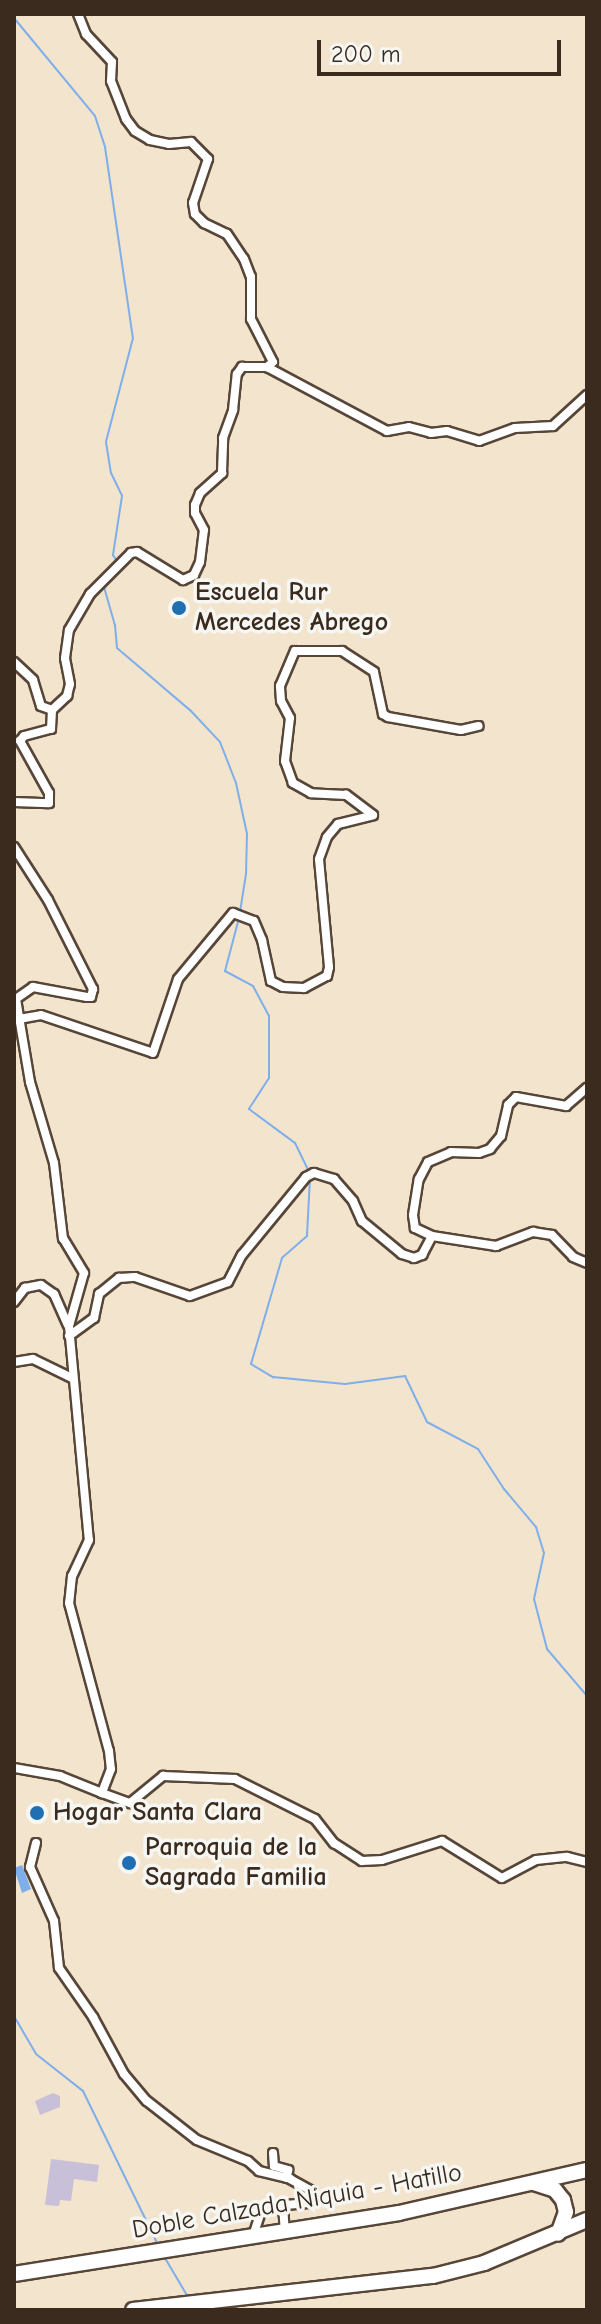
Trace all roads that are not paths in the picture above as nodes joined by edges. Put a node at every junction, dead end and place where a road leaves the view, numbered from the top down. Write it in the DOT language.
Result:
graph roads {
  1 [pos="78,14"];
  2 [pos="267,367"];
  3 [pos="587,395"];
  4 [pos="14,662"];
  5 [pos="52,710"];
  6 [pos="479,726"];
  7 [pos="14,802"];
  8 [pos="14,847"];
  9 [pos="19,1019"];
  10 [pos="587,1088"];
  11 [pos="432,1236"];
  12 [pos="587,1263"];
  13 [pos="14,1302"];
  14 [pos="69,1331"];
  15 [pos="14,1362"];
  16 [pos="72,1378"];
  17 [pos="14,1768"];
  18 [pos="102,1793"];
  19 [pos="36,1843"];
  20 [pos="587,1862"];
  21 [pos="273,2153"];
  22 [pos="587,2170"];
  23 [pos="287,2178"];
  24 [pos="533,2183"];
  25 [pos="283,2205"];
  26 [pos="587,2220"];
  27 [pos="285,2231"];
  28 [pos="557,2235"];
  29 [pos="253,2236"];
  30 [pos="14,2274"];
  31 [pos="133,2310"];
  1 -- 2 [label="street"];
  2 -- 3 [label="street"];
  2 -- 5 [label="street"];
  4 -- 5 [label="street"];
  5 -- 7 [label="street"];
  6 -- 9 [label="street"];
  8 -- 9 [label="street"];
  9 -- 14 [label="street"];
  10 -- 11 [label="street"];
  11 -- 12 [label="street"];
  11 -- 14 [label="street"];
  13 -- 14 [label="street"];
  14 -- 16 [label="street"];
  15 -- 16 [label="street"];
  16 -- 18 [label="street"];
  17 -- 18 [label="street"];
  18 -- 20 [label="street"];
  19 -- 23 [label="street"];
  21 -- 23 [label="street"];
  22 -- 24 [label="highway, Doble Calzada Niquia - Hatillo"];
  23 -- 25 [label="street"];
  24 -- 27 [label="highway, Doble Calzada Niquia - Hatillo"];
  24 -- 28 [label="highway"];
  25 -- 27 [label="street"];
  25 -- 29 [label="street"];
  26 -- 28 [label="highway"];
  27 -- 29 [label="highway, Doble Calzada Niquia - Hatillo"];
  28 -- 31 [label="highway"];
  29 -- 30 [label="highway, Doble Calzada Niquia - Hatillo"];
}
